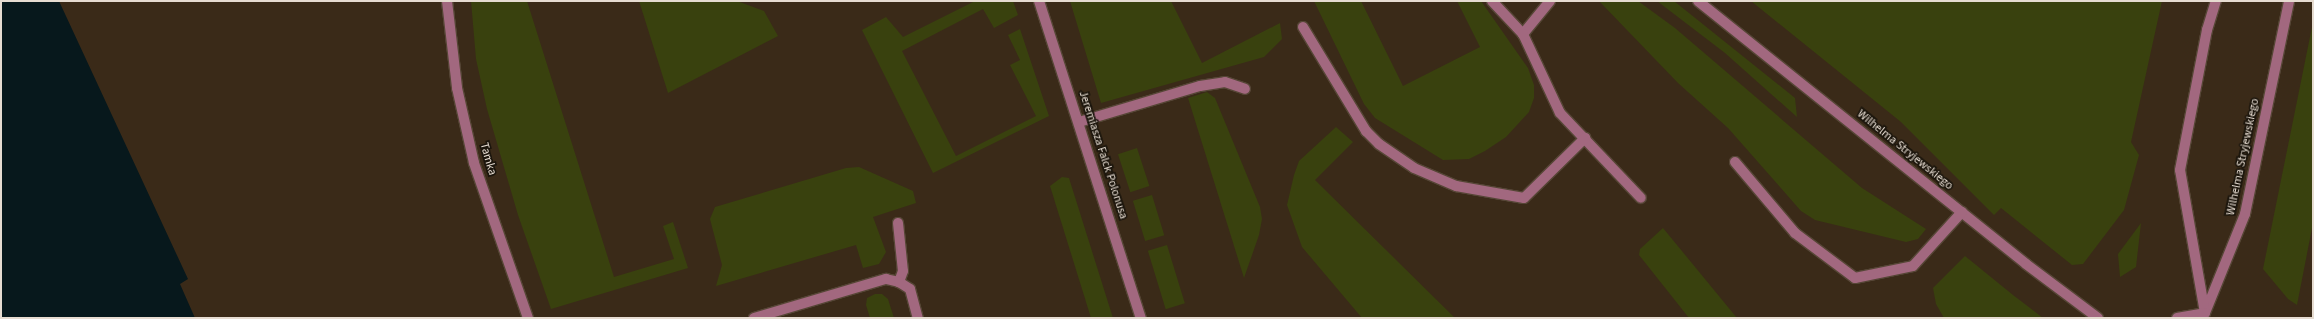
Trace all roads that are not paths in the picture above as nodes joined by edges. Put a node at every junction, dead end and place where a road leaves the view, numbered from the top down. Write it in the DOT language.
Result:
graph roads {
  1 [pos="447,1"];
  2 [pos="1039,1"];
  3 [pos="1492,1"];
  4 [pos="1550,1"];
  5 [pos="1698,1"];
  6 [pos="2216,1"];
  7 [pos="2289,1"];
  8 [pos="1304,27"];
  9 [pos="1523,34"];
  10 [pos="1244,89"];
  11 [pos="1079,122"];
  12 [pos="1585,138"];
  13 [pos="1735,162"];
  14 [pos="1641,198"];
  15 [pos="1962,212"];
  16 [pos="898,223"];
  17 [pos="899,282"];
  18 [pos="2206,316"];
  19 [pos="528,318"];
  20 [pos="754,318"];
  21 [pos="918,318"];
  22 [pos="1141,318"];
  23 [pos="2098,318"];
  24 [pos="2176,318"];
  1 -- 19 [label="street, Tamka"];
  2 -- 11 [label="street, Jeremiasza Falck Polonusa"];
  3 -- 9 [label="street"];
  4 -- 9 [label="street"];
  5 -- 15 [label="street, Wilhelma Stryjewskiego"];
  6 -- 18 [label="street"];
  7 -- 18 [label="street, Wilhelma Stryjewskiego"];
  8 -- 12 [label="street"];
  9 -- 12 [label="street"];
  10 -- 11 [label="street"];
  11 -- 22 [label="street, Jeremiasza Falck Polonusa"];
  12 -- 14 [label="street"];
  13 -- 15 [label="street"];
  15 -- 23 [label="street, Wilhelma Stryjewskiego"];
  16 -- 17 [label="street"];
  17 -- 20 [label="street"];
  17 -- 21 [label="street"];
  18 -- 24 [label="street"];
}
